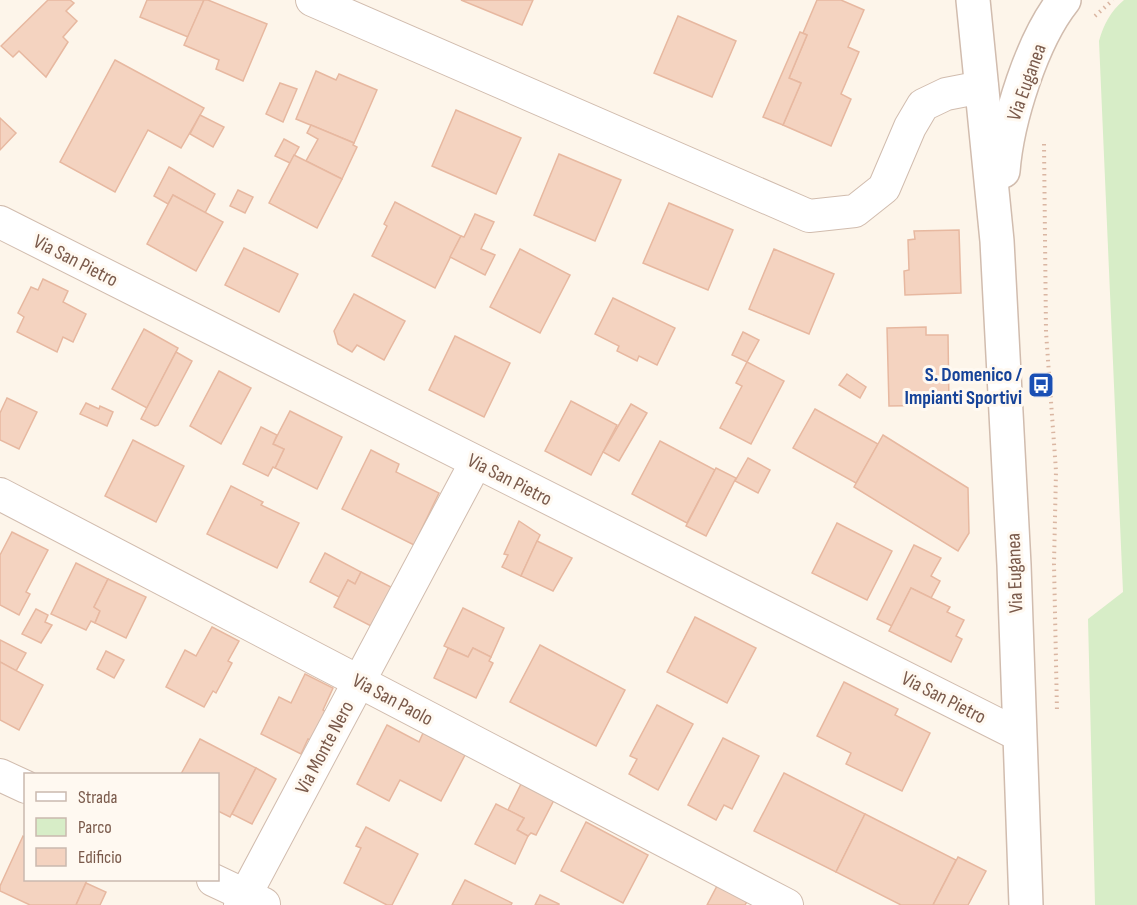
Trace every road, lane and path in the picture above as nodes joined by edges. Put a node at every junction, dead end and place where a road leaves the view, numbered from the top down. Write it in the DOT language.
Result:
graph roads {
  1 [pos="312,0"];
  2 [pos="974,0"];
  3 [pos="1064,0"];
  4 [pos="1113,0"];
  5 [pos="1091,19"];
  6 [pos="982,87"];
  7 [pos="1044,133"];
  8 [pos="0,222"];
  9 [pos="997,241"];
  10 [pos="476,462"];
  11 [pos="0,494"];
  12 [pos="358,681"];
  13 [pos="1057,717"];
  14 [pos="1019,735"];
  15 [pos="0,775"];
  16 [pos="24,786"];
  17 [pos="216,881"];
  18 [pos="250,902"];
  19 [pos="787,905"];
  20 [pos="1026,905"];
  1 -- 6 [label="street"];
  2 -- 6 [label="street, Via Euganea"];
  3 -- 9 [label="street, Via Euganea"];
  4 -- 5 [label="path"];
  6 -- 9 [label="street, Via Euganea"];
  7 -- 13 [label="path"];
  8 -- 10 [label="street, Via San Pietro"];
  9 -- 14 [label="street, Via Euganea"];
  10 -- 12 [label="street, Via Monte Nero"];
  10 -- 14 [label="street, Via San Pietro"];
  11 -- 12 [label="street, Via San Paolo"];
  12 -- 18 [label="street, Via Monte Nero"];
  12 -- 19 [label="street, Via San Paolo"];
  14 -- 20 [label="street, Via Euganea"];
  15 -- 16 [label="street"];
  17 -- 18 [label="street"];
}
